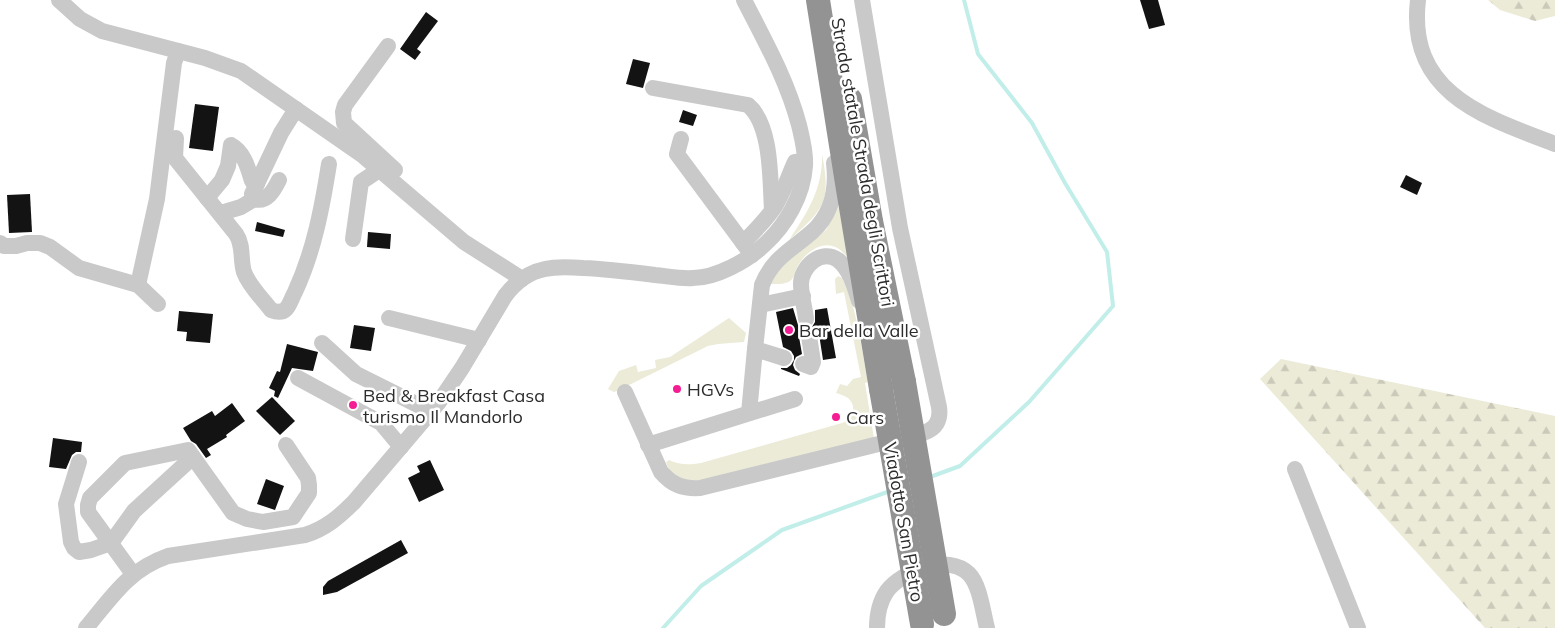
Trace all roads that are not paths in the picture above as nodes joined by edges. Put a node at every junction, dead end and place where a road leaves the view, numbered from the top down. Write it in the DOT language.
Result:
graph roads {
  1 [pos="59,0"];
  2 [pos="744,0"];
  3 [pos="814,0"];
  4 [pos="818,0"];
  5 [pos="834,0"];
  6 [pos="862,0"];
  7 [pos="1418,0"];
  8 [pos="388,46"];
  9 [pos="178,51"];
  10 [pos="653,88"];
  11 [pos="296,109"];
  12 [pos="176,138"];
  13 [pos="681,139"];
  14 [pos="1555,144"];
  15 [pos="805,161"];
  16 [pos="329,164"];
  17 [pos="379,170"];
  18 [pos="279,180"];
  19 [pos="255,192"];
  20 [pos="207,198"];
  21 [pos="772,210"];
  22 [pos="220,214"];
  23 [pos="353,239"];
  24 [pos="0,243"];
  25 [pos="748,249"];
  26 [pos="528,276"];
  27 [pos="138,284"];
  28 [pos="803,296"];
  29 [pos="158,304"];
  30 [pos="760,305"];
  31 [pos="389,318"];
  32 [pos="806,319"];
  33 [pos="809,336"];
  34 [pos="479,340"];
  35 [pos="322,343"];
  36 [pos="755,349"];
  37 [pos="784,358"];
  38 [pos="804,364"];
  39 [pos="298,378"];
  40 [pos="904,382"];
  41 [pos="881,389"];
  42 [pos="625,392"];
  43 [pos="795,399"];
  44 [pos="750,413"];
  45 [pos="429,414"];
  46 [pos="286,445"];
  47 [pos="648,445"];
  48 [pos="401,446"];
  49 [pos="194,457"];
  50 [pos="79,462"];
  51 [pos="1295,469"];
  52 [pos="111,543"];
  53 [pos="133,574"];
  54 [pos="945,621"];
  55 [pos="922,626"];
  56 [pos="86,628"];
  57 [pos="877,628"];
  58 [pos="987,628"];
  59 [pos="1358,628"];
  1 -- 9 [label="street"];
  2 -- 15 [label="street"];
  3 -- 30 [label="street"];
  4 -- 41 [label="highway, Strada statale Strada degli Scrittori"];
  5 -- 40 [label="highway, Strada statale Strada degli Scrittori"];
  6 -- 47 [label="street"];
  7 -- 14 [label="street"];
  8 -- 26 [label="street"];
  9 -- 11 [label="street"];
  9 -- 27 [label="street"];
  10 -- 21 [label="street"];
  11 -- 17 [label="street"];
  11 -- 19 [label="street"];
  12 -- 20 [label="street"];
  13 -- 25 [label="street"];
  15 -- 21 [label="street"];
  15 -- 25 [label="street"];
  16 -- 22 [label="street"];
  17 -- 23 [label="street"];
  17 -- 26 [label="street"];
  18 -- 19 [label="street"];
  19 -- 20 [label="street"];
  19 -- 22 [label="street"];
  20 -- 22 [label="street"];
  21 -- 25 [label="street"];
  24 -- 27 [label="street"];
  25 -- 26 [label="street"];
  26 -- 34 [label="street"];
  27 -- 29 [label="street"];
  28 -- 30 [label="street"];
  28 -- 32 [label="street"];
  28 -- 41 [label="street"];
  30 -- 36 [label="street"];
  31 -- 34 [label="street"];
  33 -- 38 [label="street"];
  34 -- 45 [label="street"];
  35 -- 45 [label="street"];
  36 -- 37 [label="street"];
  36 -- 44 [label="street"];
  39 -- 48 [label="street"];
  40 -- 54 [label="highway, Viadotto San Pietro, bridge"];
  41 -- 55 [label="highway, Viadotto San Pietro, bridge"];
  42 -- 47 [label="street"];
  43 -- 44 [label="street"];
  44 -- 47 [label="street"];
  45 -- 48 [label="street"];
  46 -- 49 [label="street"];
  48 -- 53 [label="street"];
  49 -- 52 [label="street"];
  49 -- 52 [label="street"];
  50 -- 52 [label="street"];
  51 -- 59 [label="street"];
  52 -- 53 [label="street"];
  53 -- 56 [label="street"];
  57 -- 58 [label="street"];
}
